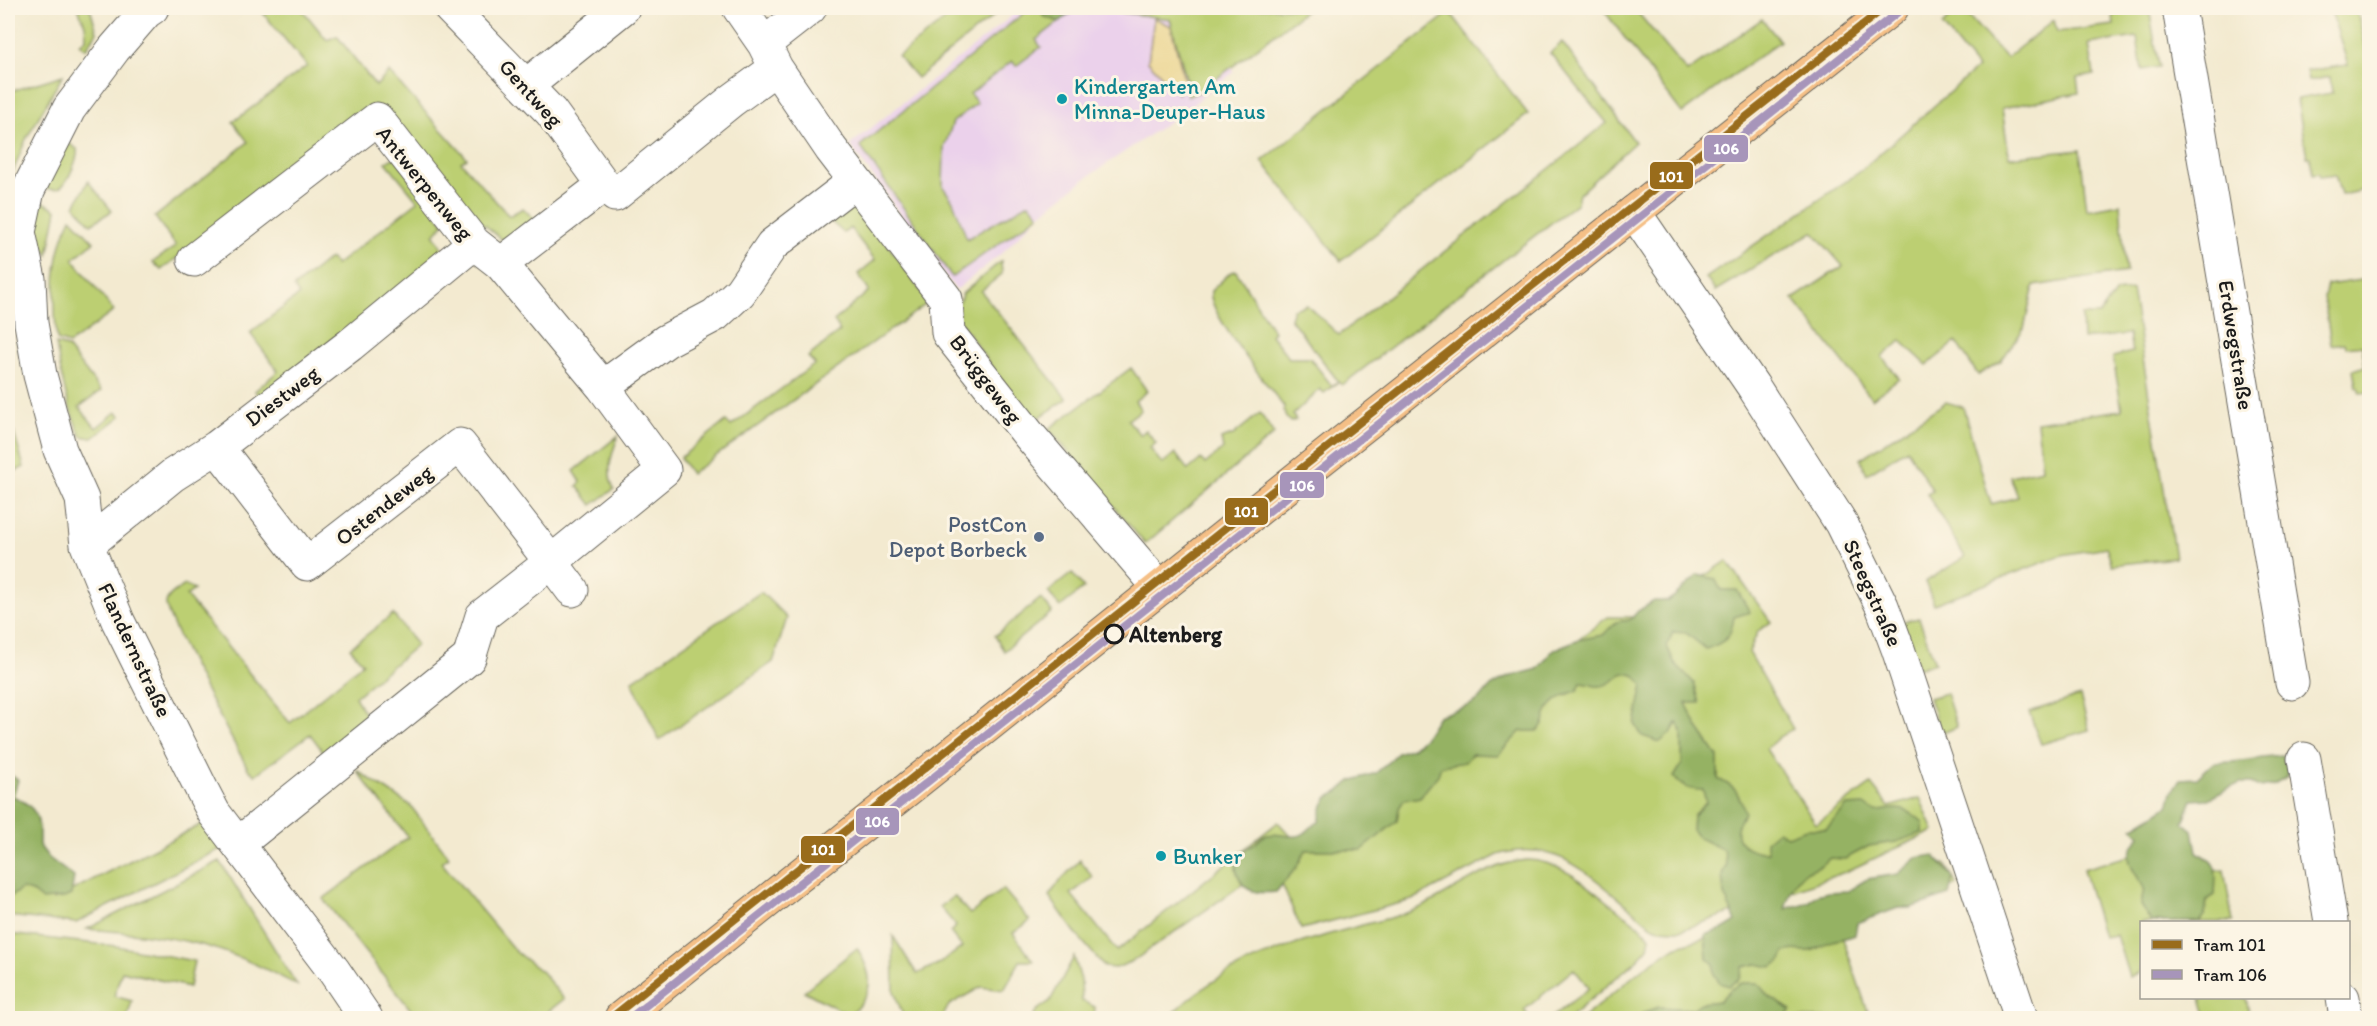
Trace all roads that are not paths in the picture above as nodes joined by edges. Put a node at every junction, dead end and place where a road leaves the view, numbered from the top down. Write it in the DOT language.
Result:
graph roads {
  1 [pos="152,8"];
  2 [pos="450,8"];
  3 [pos="623,8"];
  4 [pos="739,8"];
  5 [pos="810,8"];
  6 [pos="1893,8"];
  7 [pos="2179,8"];
  8 [pos="770,56"];
  9 [pos="526,86"];
  10 [pos="854,182"];
  11 [pos="604,185"];
  12 [pos="1634,212"];
  13 [pos="13,230"];
  14 [pos="474,243"];
  15 [pos="194,260"];
  16 [pos="501,264"];
  17 [pos="603,387"];
  18 [pos="217,447"];
  19 [pos="87,545"];
  20 [pos="551,562"];
  21 [pos="1160,588"];
  22 [pos="572,590"];
  23 [pos="2292,683"];
  24 [pos="2304,759"];
  25 [pos="238,844"];
  26 [pos="2331,921"];
  27 [pos="2343,999"];
  28 [pos="366,1018"];
  29 [pos="621,1018"];
  30 [pos="2021,1018"];
  31 [pos="2346,1018"];
  1 -- 13 [label="street, Flandernstraße"];
  2 -- 9 [label="street, Gentweg"];
  3 -- 9 [label="street"];
  4 -- 8 [label="street, Brüggeweg"];
  5 -- 8 [label="street"];
  6 -- 12 [label="main road"];
  7 -- 23 [label="street, Erdwegstraße"];
  8 -- 10 [label="street, Brüggeweg"];
  8 -- 11 [label="street"];
  9 -- 11 [label="street, Gentweg"];
  10 -- 17 [label="street"];
  10 -- 21 [label="street, Brüggeweg"];
  11 -- 16 [label="street"];
  12 -- 21 [label="main road"];
  12 -- 30 [label="street, Steegstraße"];
  13 -- 19 [label="street, Flandernstraße"];
  14 -- 15 [label="street, Antwerpenweg"];
  14 -- 16 [label="street, Antwerpenweg"];
  14 -- 18 [label="street, Diestweg"];
  16 -- 17 [label="street, Antwerpenweg"];
  17 -- 20 [label="street, Antwerpenweg"];
  18 -- 19 [label="street, Diestweg"];
  18 -- 20 [label="street, Ostendeweg"];
  19 -- 25 [label="street, Flandernstraße"];
  20 -- 22 [label="street, Ostendeweg"];
  20 -- 25 [label="street"];
  21 -- 29 [label="main road"];
  24 -- 26 [label="street"];
  25 -- 28 [label="street, Flandernstraße"];
  27 -- 31 [label="street"];
}
